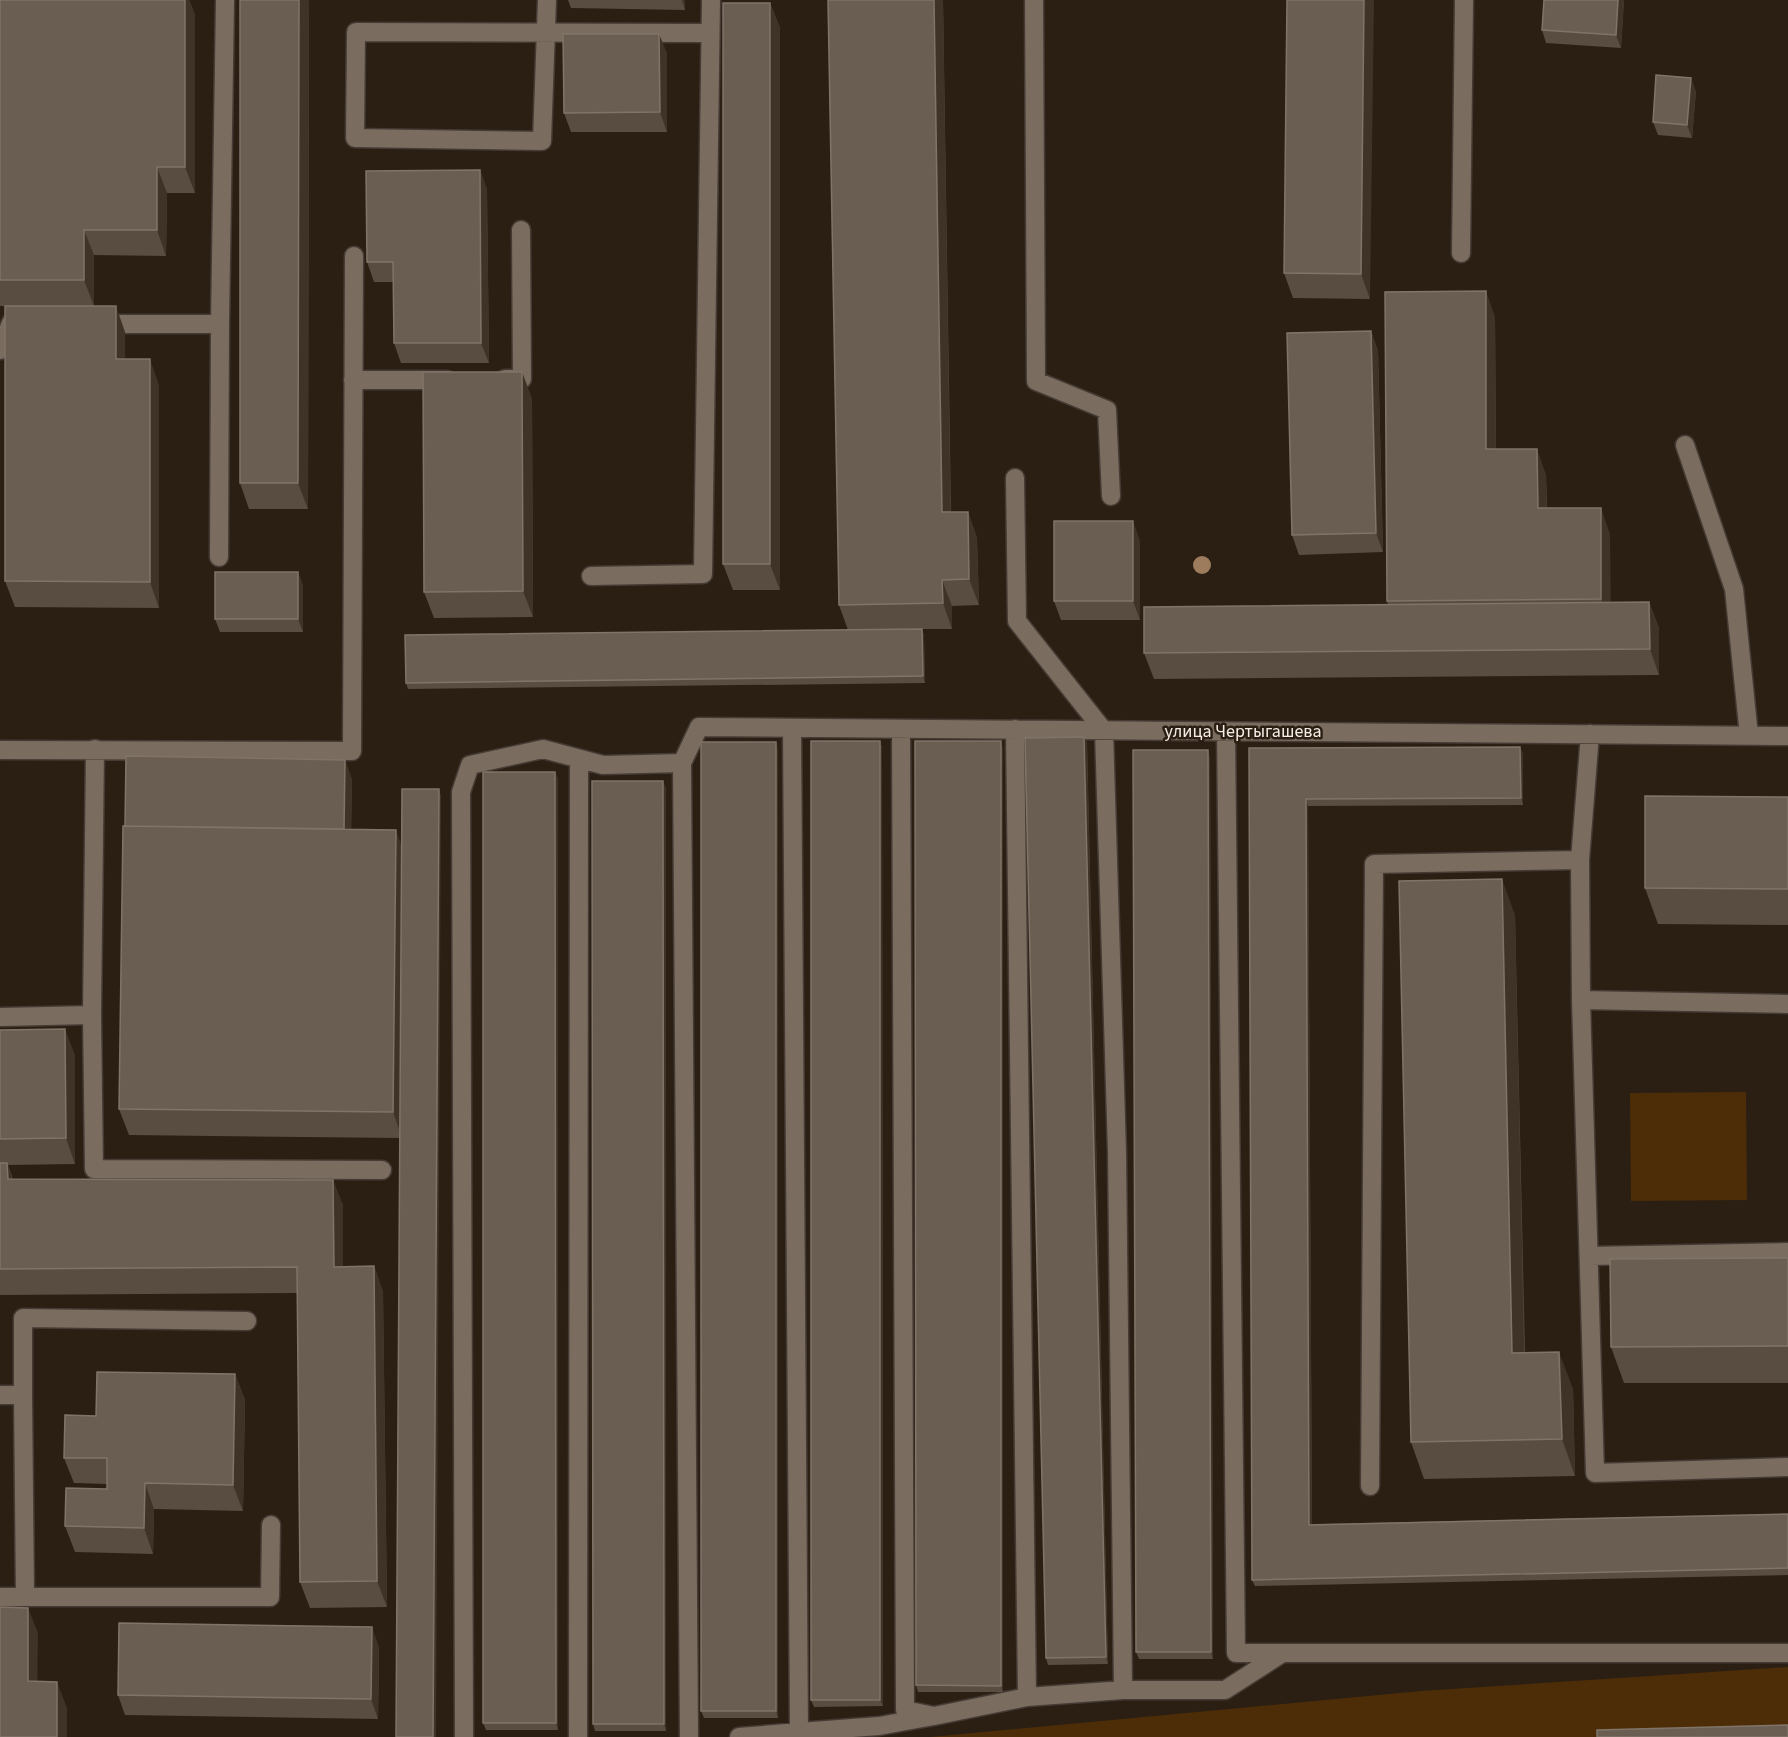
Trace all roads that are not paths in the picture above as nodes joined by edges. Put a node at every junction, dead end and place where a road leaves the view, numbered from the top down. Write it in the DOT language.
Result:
graph roads {
  1 [pos="225,0"];
  2 [pos="547,0"];
  3 [pos="711,0"];
  4 [pos="1034,0"];
  5 [pos="1464,0"];
  6 [pos="546,32"];
  7 [pos="710,33"];
  8 [pos="521,230"];
  9 [pos="1461,253"];
  10 [pos="354,256"];
  11 [pos="5,323"];
  12 [pos="34,323"];
  13 [pos="80,324"];
  14 [pos="220,324"];
  15 [pos="0,350"];
  16 [pos="353,380"];
  17 [pos="466,380"];
  18 [pos="488,380"];
  19 [pos="1685,445"];
  20 [pos="1015,478"];
  21 [pos="1111,496"];
  22 [pos="219,557"];
  23 [pos="591,576"];
  24 [pos="792,728"];
  25 [pos="901,729"];
  26 [pos="1014,729"];
  27 [pos="1104,731"];
  28 [pos="1226,731"];
  29 [pos="1590,734"];
  30 [pos="1749,736"];
  31 [pos="1788,736"];
  32 [pos="94,749"];
  33 [pos="0,750"];
  34 [pos="579,759"];
  35 [pos="682,764"];
  36 [pos="1580,860"];
  37 [pos="1581,1000"];
  38 [pos="1788,1004"];
  39 [pos="92,1015"];
  40 [pos="0,1017"];
  41 [pos="382,1170"];
  42 [pos="1788,1252"];
  43 [pos="1588,1256"];
  44 [pos="247,1321"];
  45 [pos="0,1395"];
  46 [pos="23,1395"];
  47 [pos="1788,1467"];
  48 [pos="1370,1486"];
  49 [pos="271,1525"];
  50 [pos="0,1597"];
  51 [pos="25,1597"];
  52 [pos="1788,1653"];
  53 [pos="1281,1654"];
  54 [pos="1123,1690"];
  55 [pos="1027,1697"];
  56 [pos="934,1716"];
  57 [pos="799,1732"];
  58 [pos="464,1737"];
  59 [pos="578,1737"];
  60 [pos="689,1737"];
  61 [pos="740,1737"];
  1 -- 14 [label="street"];
  2 -- 6 [label="street"];
  3 -- 7 [label="street"];
  4 -- 21 [label="street"];
  5 -- 9 [label="street"];
  6 -- 6 [label="street"];
  6 -- 7 [label="street"];
  7 -- 23 [label="street"];
  8 -- 18 [label="street"];
  10 -- 16 [label="street"];
  11 -- 12 [label="street"];
  11 -- 15 [label="street"];
  13 -- 14 [label="street"];
  14 -- 22 [label="street"];
  16 -- 17 [label="street"];
  16 -- 32 [label="street"];
  19 -- 30 [label="street"];
  20 -- 27 [label="street"];
  24 -- 25 [label="street, улица Чертыгашева"];
  24 -- 35 [label="street, улица Чертыгашева"];
  24 -- 57 [label="street"];
  25 -- 26 [label="street, улица Чертыгашева"];
  25 -- 56 [label="street"];
  26 -- 27 [label="street, улица Чертыгашева"];
  26 -- 55 [label="street"];
  27 -- 28 [label="street, улица Чертыгашева"];
  27 -- 54 [label="street"];
  28 -- 29 [label="street, улица Чертыгашева"];
  28 -- 53 [label="street"];
  29 -- 30 [label="street, улица Чертыгашева"];
  29 -- 36 [label="street"];
  30 -- 31 [label="street, улица Чертыгашева"];
  32 -- 33 [label="street"];
  32 -- 39 [label="street"];
  34 -- 35 [label="street"];
  34 -- 58 [label="street"];
  34 -- 59 [label="street"];
  35 -- 60 [label="street"];
  36 -- 37 [label="street"];
  36 -- 48 [label="street"];
  37 -- 38 [label="street"];
  37 -- 43 [label="street"];
  39 -- 40 [label="street"];
  39 -- 41 [label="street"];
  42 -- 43 [label="street"];
  43 -- 47 [label="street"];
  44 -- 46 [label="street"];
  45 -- 46 [label="street"];
  46 -- 51 [label="street"];
  49 -- 51 [label="street"];
  50 -- 51 [label="street"];
  52 -- 53 [label="street"];
  53 -- 54 [label="street"];
  54 -- 55 [label="street"];
  55 -- 56 [label="street"];
  56 -- 57 [label="street"];
  57 -- 61 [label="street"];
}
